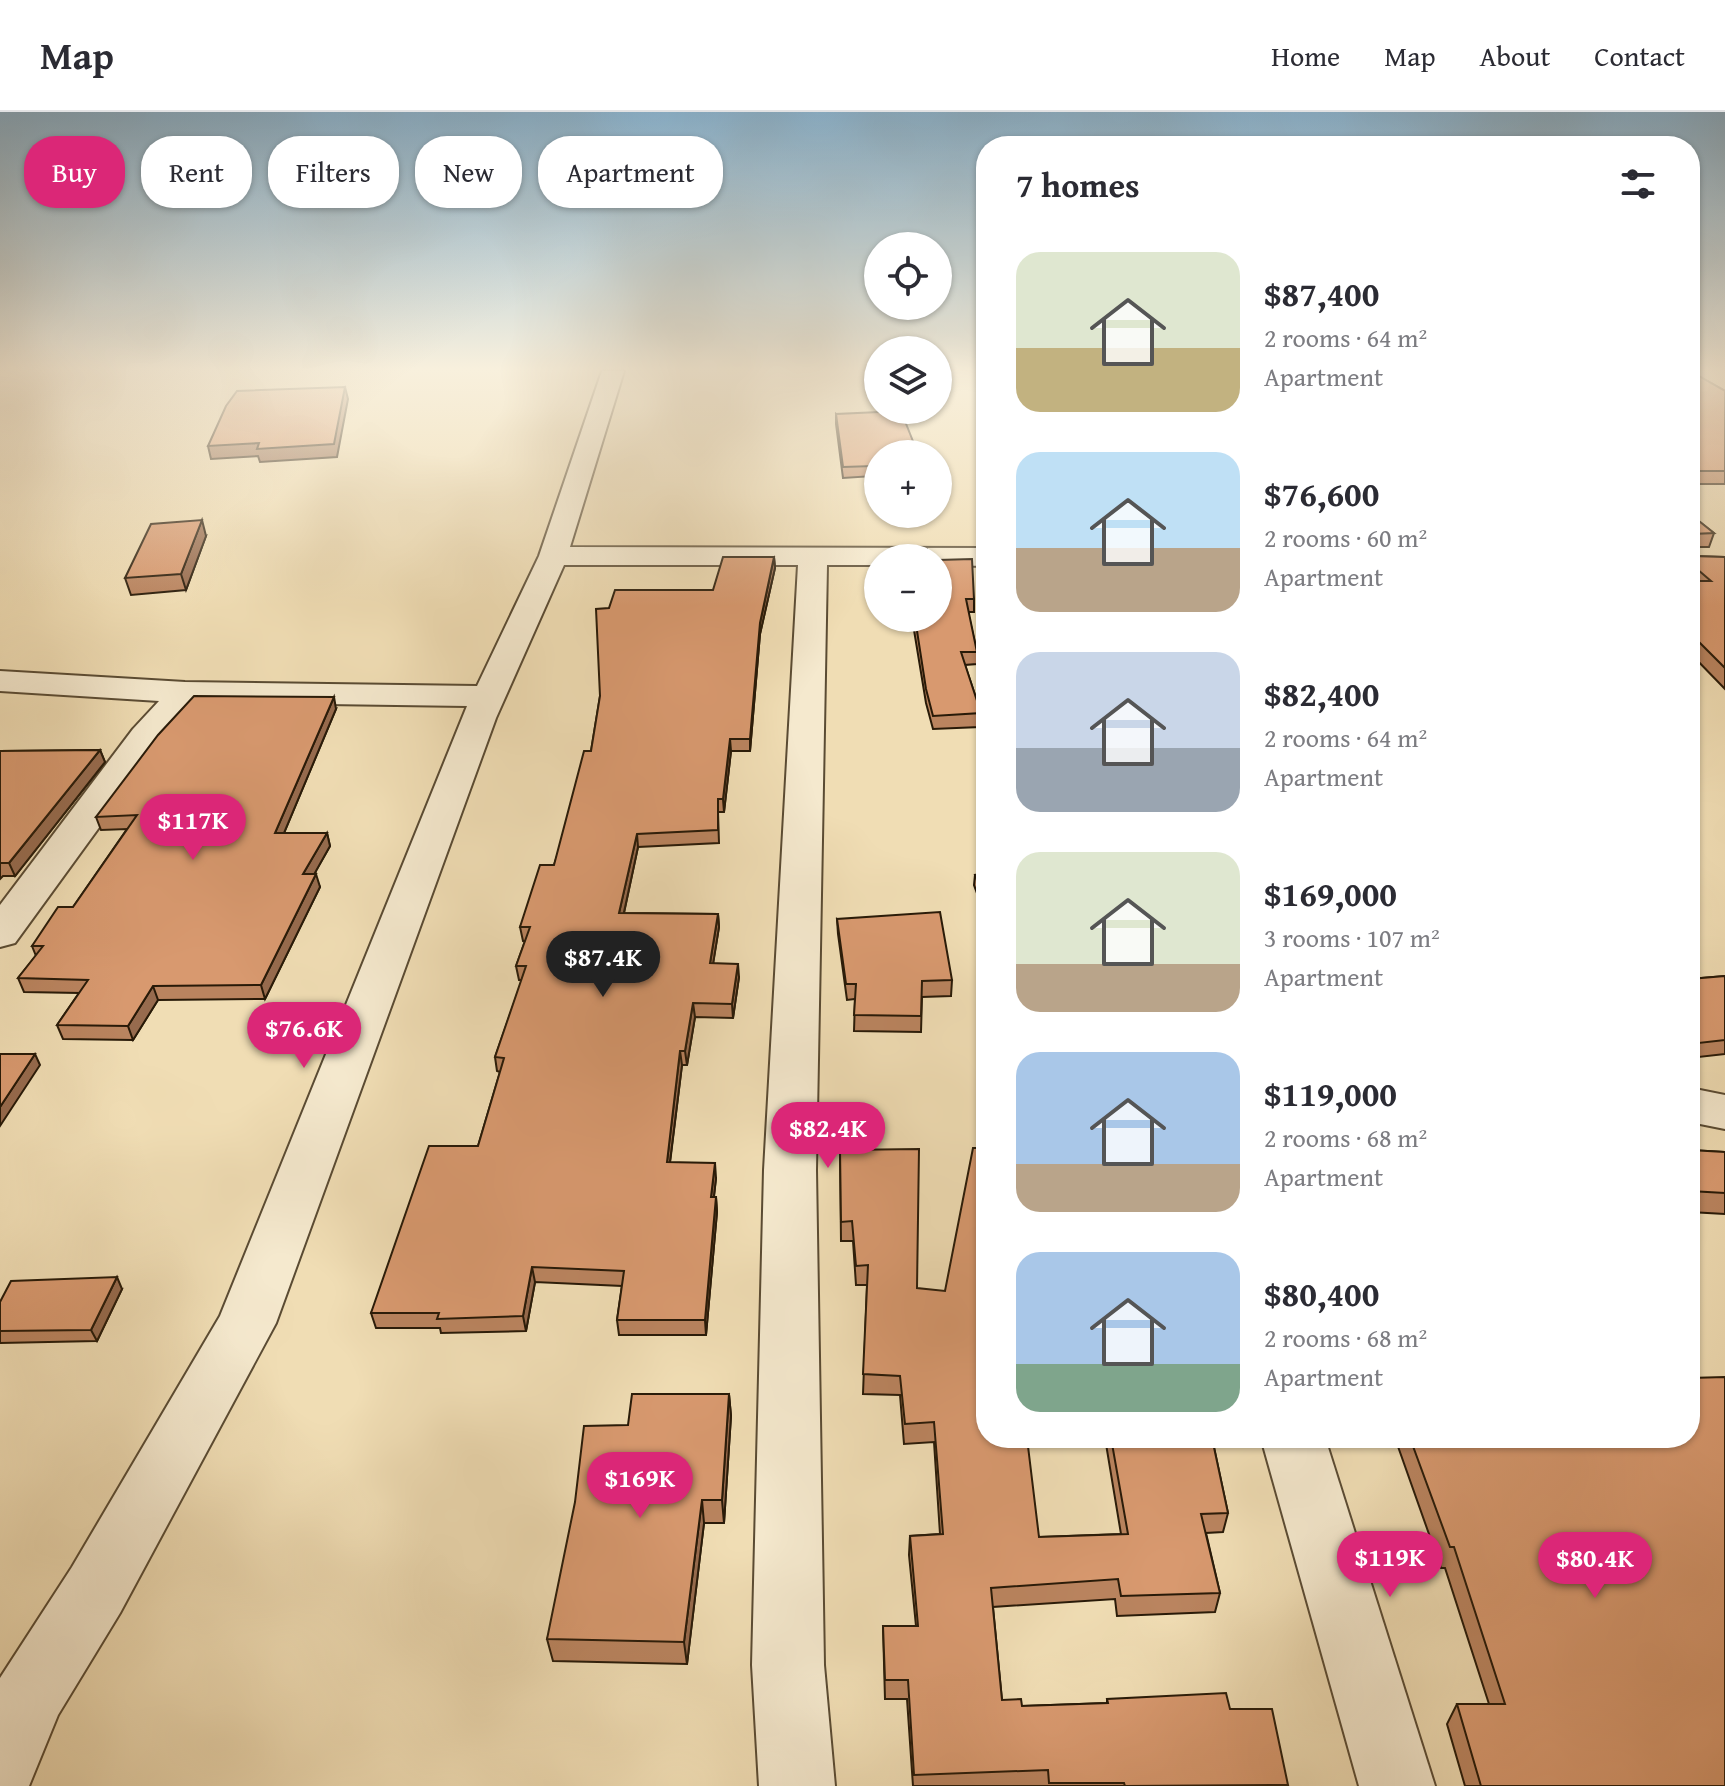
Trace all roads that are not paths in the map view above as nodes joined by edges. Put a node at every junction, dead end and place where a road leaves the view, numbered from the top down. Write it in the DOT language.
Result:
graph roads {
  1 [pos="588,449"];
  2 [pos="553,556"];
  3 [pos="813,556"];
  4 [pos="976,557"];
  5 [pos="0,681"];
  6 [pos="185,692"];
  7 [pos="489,696"];
  8 [pos="0,934"];
  9 [pos="1700,1107"];
  10 [pos="1725,1112"];
  11 [pos="1296,1448"];
  12 [pos="0,1765"];
  13 [pos="797,1786"];
  14 [pos="1397,1786"];
  1 -- 2 [label="street"];
  2 -- 3 [label="street"];
  2 -- 7 [label="street"];
  3 -- 4 [label="street"];
  3 -- 13 [label="street"];
  5 -- 6 [label="street"];
  6 -- 7 [label="street"];
  6 -- 8 [label="street"];
  7 -- 12 [label="street"];
  9 -- 10 [label="street"];
  11 -- 14 [label="street"];
}
